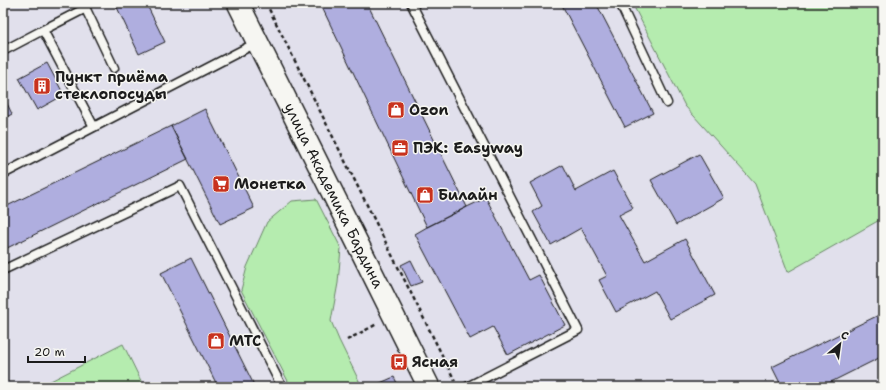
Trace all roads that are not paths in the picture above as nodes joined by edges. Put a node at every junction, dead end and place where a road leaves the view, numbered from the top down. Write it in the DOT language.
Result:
graph roads {
  1 [pos="238,3"];
  2 [pos="411,3"];
  3 [pos="620,3"];
  4 [pos="84,6"];
  5 [pos="43,30"];
  6 [pos="258,42"];
  7 [pos="3,51"];
  8 [pos="114,68"];
  9 [pos="667,103"];
  10 [pos="94,127"];
  11 [pos="3,174"];
  12 [pos="3,270"];
  13 [pos="282,387"];
  14 [pos="429,387"];
  15 [pos="467,387"];
  1 -- 6 [label="street, улица Академика Бардина"];
  2 -- 15 [label="lane"];
  3 -- 9 [label="lane"];
  4 -- 5 [label="lane"];
  4 -- 8 [label="lane"];
  5 -- 7 [label="lane"];
  5 -- 10 [label="lane"];
  6 -- 10 [label="lane"];
  6 -- 14 [label="street, улица Академика Бардина"];
  10 -- 11 [label="lane"];
  12 -- 13 [label="lane"];
}
